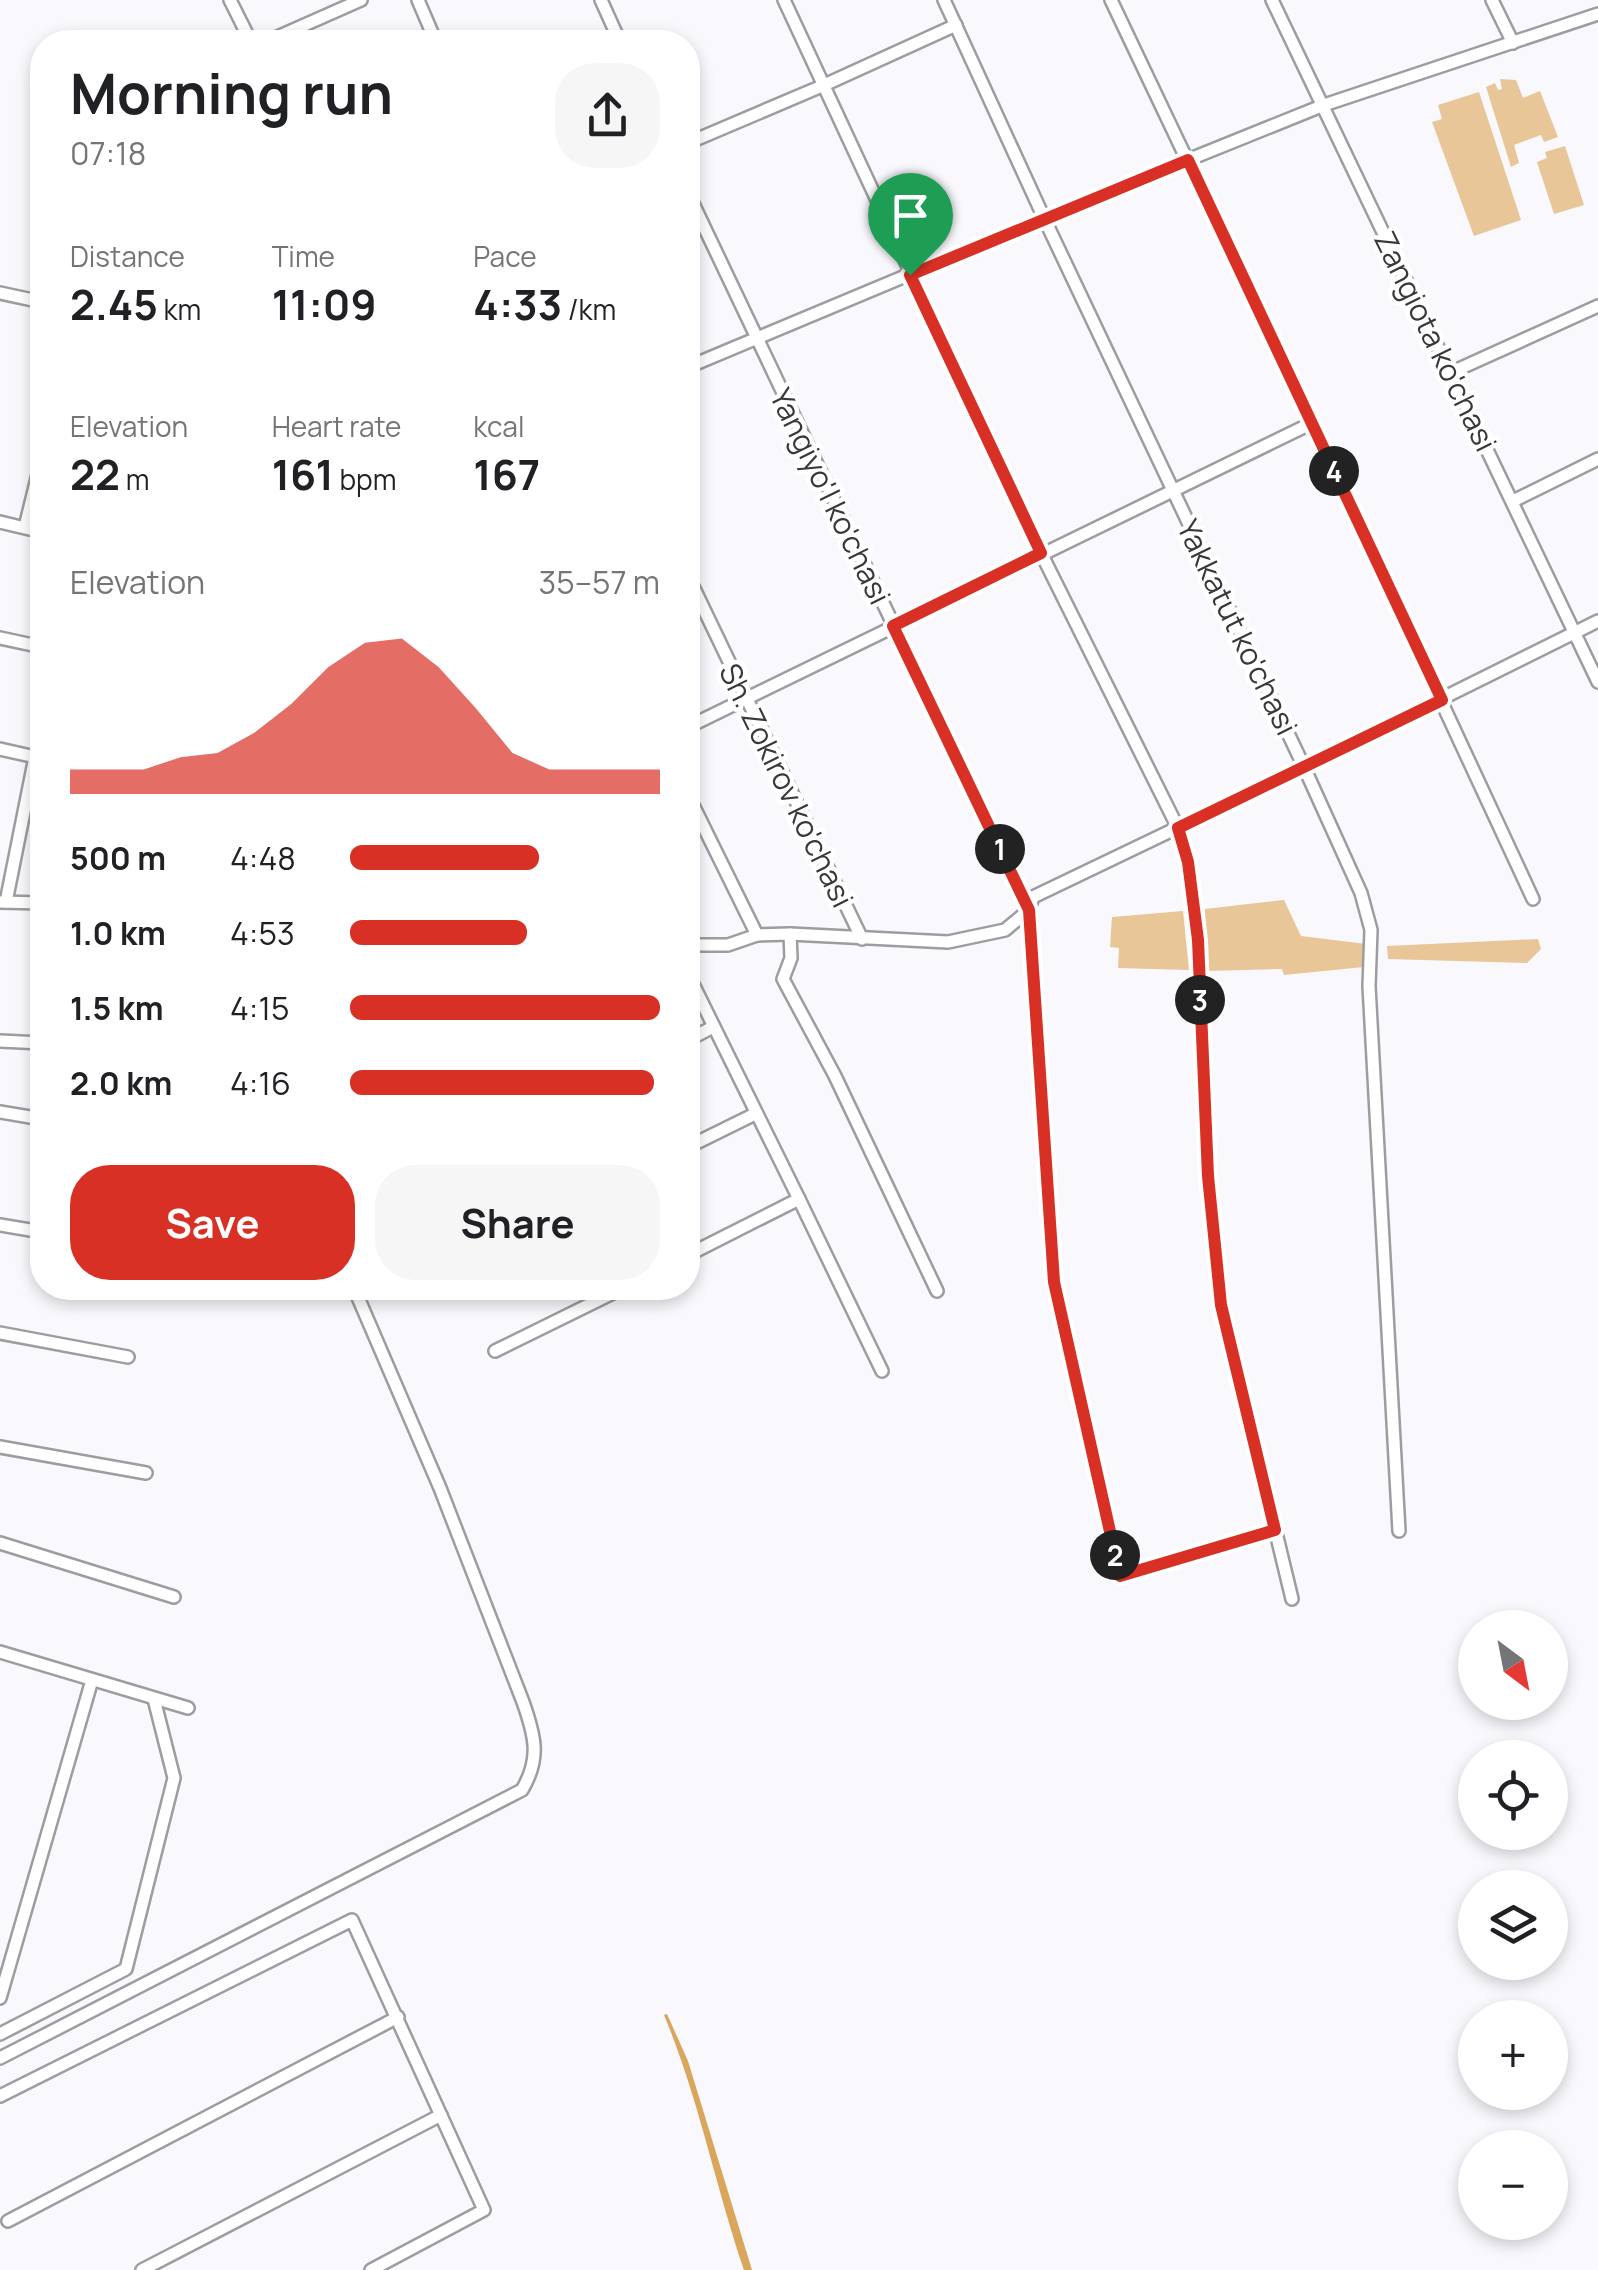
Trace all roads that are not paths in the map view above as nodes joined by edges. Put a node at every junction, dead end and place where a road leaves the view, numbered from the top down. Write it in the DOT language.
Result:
graph roads {
  1 [pos="230,0"];
  2 [pos="361,0"];
  3 [pos="418,0"];
  4 [pos="601,0"];
  5 [pos="784,0"];
  6 [pos="944,0"];
  7 [pos="1110,0"];
  8 [pos="1272,0"];
  9 [pos="1492,0"];
  10 [pos="1598,14"];
  11 [pos="956,25"];
  12 [pos="245,30"];
  13 [pos="293,30"];
  14 [pos="431,30"];
  15 [pos="615,30"];
  16 [pos="1513,43"];
  17 [pos="822,86"];
  18 [pos="1324,105"];
  19 [pos="700,138"];
  20 [pos="1188,160"];
  21 [pos="1044,218"];
  22 [pos="700,219"];
  23 [pos="910,275"];
  24 [pos="0,293"];
  25 [pos="30,299"];
  26 [pos="1598,306"];
  27 [pos="755,338"];
  28 [pos="700,362"];
  29 [pos="1450,373"];
  30 [pos="1312,423"];
  31 [pos="1598,459"];
  32 [pos="1172,490"];
  33 [pos="1513,501"];
  34 [pos="30,507"];
  35 [pos="0,522"];
  36 [pos="25,527"];
  37 [pos="30,528"];
  38 [pos="1041,553"];
  39 [pos="700,602"];
  40 [pos="1598,620"];
  41 [pos="893,626"];
  42 [pos="1574,632"];
  43 [pos="0,638"];
  44 [pos="30,645"];
  45 [pos="1598,682"];
  46 [pos="744,697"];
  47 [pos="1442,700"];
  48 [pos="700,720"];
  49 [pos="0,748"];
  50 [pos="30,755"];
  51 [pos="1304,767"];
  52 [pos="30,793"];
  53 [pos="700,819"];
  54 [pos="1178,828"];
  55 [pos="1533,898"];
  56 [pos="3,902"];
  57 [pos="30,903"];
  58 [pos="1029,910"];
  59 [pos="790,934"];
  60 [pos="757,935"];
  61 [pos="862,939"];
  62 [pos="700,945"];
  63 [pos="700,999"];
  64 [pos="713,1027"];
  65 [pos="700,1034"];
  66 [pos="0,1041"];
  67 [pos="30,1042"];
  68 [pos="0,1112"];
  69 [pos="755,1114"];
  70 [pos="30,1117"];
  71 [pos="700,1141"];
  72 [pos="799,1199"];
  73 [pos="0,1224"];
  74 [pos="30,1230"];
  75 [pos="700,1249"];
  76 [pos="937,1291"];
  77 [pos="359,1300"];
  78 [pos="599,1300"];
  79 [pos="0,1333"];
  80 [pos="496,1352"];
  81 [pos="128,1358"];
  82 [pos="882,1371"];
  83 [pos="0,1447"];
  84 [pos="146,1472"];
  85 [pos="1275,1530"];
  86 [pos="1399,1531"];
  87 [pos="0,1543"];
  88 [pos="174,1597"];
  89 [pos="1292,1599"];
  90 [pos="0,1652"];
  91 [pos="92,1680"];
  92 [pos="154,1699"];
  93 [pos="188,1708"];
  94 [pos="0,1998"];
  95 [pos="398,2017"];
  96 [pos="0,2034"];
  97 [pos="0,2058"];
  98 [pos="0,2096"];
  99 [pos="441,2114"];
  100 [pos="8,2221"];
  101 [pos="142,2270"];
  102 [pos="371,2270"];
  1 -- 12 [label="street"];
  2 -- 13 [label="street"];
  3 -- 14 [label="street"];
  4 -- 15 [label="street"];
  5 -- 17 [label="street"];
  6 -- 11 [label="street, Yakkatut ko'chasi"];
  7 -- 20 [label="street"];
  8 -- 18 [label="street, Zangiota ko'chasi"];
  9 -- 16 [label="street"];
  10 -- 16 [label="street"];
  11 -- 17 [label="street"];
  11 -- 21 [label="street, Yakkatut ko'chasi"];
  16 -- 18 [label="street"];
  17 -- 19 [label="street"];
  17 -- 23 [label="street"];
  18 -- 20 [label="street"];
  18 -- 29 [label="street, Zangiota ko'chasi"];
  20 -- 21 [label="street"];
  20 -- 30 [label="street"];
  21 -- 23 [label="street"];
  21 -- 32 [label="street, Yakkatut ko'chasi"];
  22 -- 27 [label="street, Yangiyo'l ko'chasi"];
  23 -- 27 [label="street"];
  23 -- 38 [label="street"];
  24 -- 25 [label="street"];
  26 -- 29 [label="street"];
  27 -- 28 [label="street"];
  27 -- 41 [label="street, Yangiyo'l ko'chasi"];
  29 -- 33 [label="street, Zangiota ko'chasi"];
  30 -- 32 [label="street"];
  30 -- 47 [label="street"];
  31 -- 33 [label="street"];
  32 -- 38 [label="street"];
  32 -- 51 [label="street, Yakkatut ko'chasi"];
  33 -- 42 [label="street, Zangiota ko'chasi"];
  34 -- 36 [label="street"];
  35 -- 36 [label="street"];
  36 -- 37 [label="street"];
  38 -- 41 [label="street"];
  38 -- 54 [label="street"];
  39 -- 46 [label="street, Sh. Zokirov ko'chasi"];
  40 -- 42 [label="street, Sh. Zokirov ko'chasi"];
  41 -- 46 [label="street"];
  41 -- 58 [label="street, Yangiyo'l ko'chasi"];
  42 -- 45 [label="street, Zangiota ko'chasi"];
  42 -- 47 [label="street, Sh. Zokirov ko'chasi"];
  43 -- 44 [label="street"];
  46 -- 48 [label="street"];
  46 -- 61 [label="street, Sh. Zokirov ko'chasi"];
  47 -- 51 [label="street, Sh. Zokirov ko'chasi"];
  47 -- 55 [label="street"];
  49 -- 50 [label="street"];
  51 -- 54 [label="street, Sh. Zokirov ko'chasi"];
  51 -- 86 [label="street, Yakkatut ko'chasi"];
  52 -- 56 [label="street"];
  53 -- 60 [label="street"];
  54 -- 58 [label="street, Sh. Zokirov ko'chasi"];
  54 -- 85 [label="street"];
  56 -- 57 [label="street"];
  58 -- 61 [label="street, Sh. Zokirov ko'chasi"];
  58 -- 85 [label="street, Yangiyo'l ko'chasi"];
  59 -- 60 [label="street, Sh. Zokirov ko'chasi"];
  59 -- 61 [label="street, Sh. Zokirov ko'chasi"];
  59 -- 76 [label="street"];
  60 -- 62 [label="street, Sh. Zokirov ko'chasi"];
  63 -- 64 [label="street"];
  64 -- 65 [label="street"];
  64 -- 69 [label="street"];
  66 -- 67 [label="street"];
  68 -- 70 [label="street"];
  69 -- 71 [label="street"];
  69 -- 72 [label="street"];
  72 -- 75 [label="street"];
  72 -- 82 [label="street"];
  73 -- 74 [label="street"];
  77 -- 97 [label="street"];
  78 -- 80 [label="street"];
  79 -- 81 [label="street"];
  83 -- 84 [label="street"];
  85 -- 89 [label="street"];
  87 -- 88 [label="street"];
  90 -- 91 [label="street"];
  91 -- 92 [label="street"];
  91 -- 94 [label="street"];
  92 -- 93 [label="street"];
  92 -- 96 [label="street"];
  95 -- 98 [label="street"];
  95 -- 99 [label="street"];
  95 -- 100 [label="street"];
  99 -- 101 [label="street"];
  99 -- 102 [label="street"];
}
